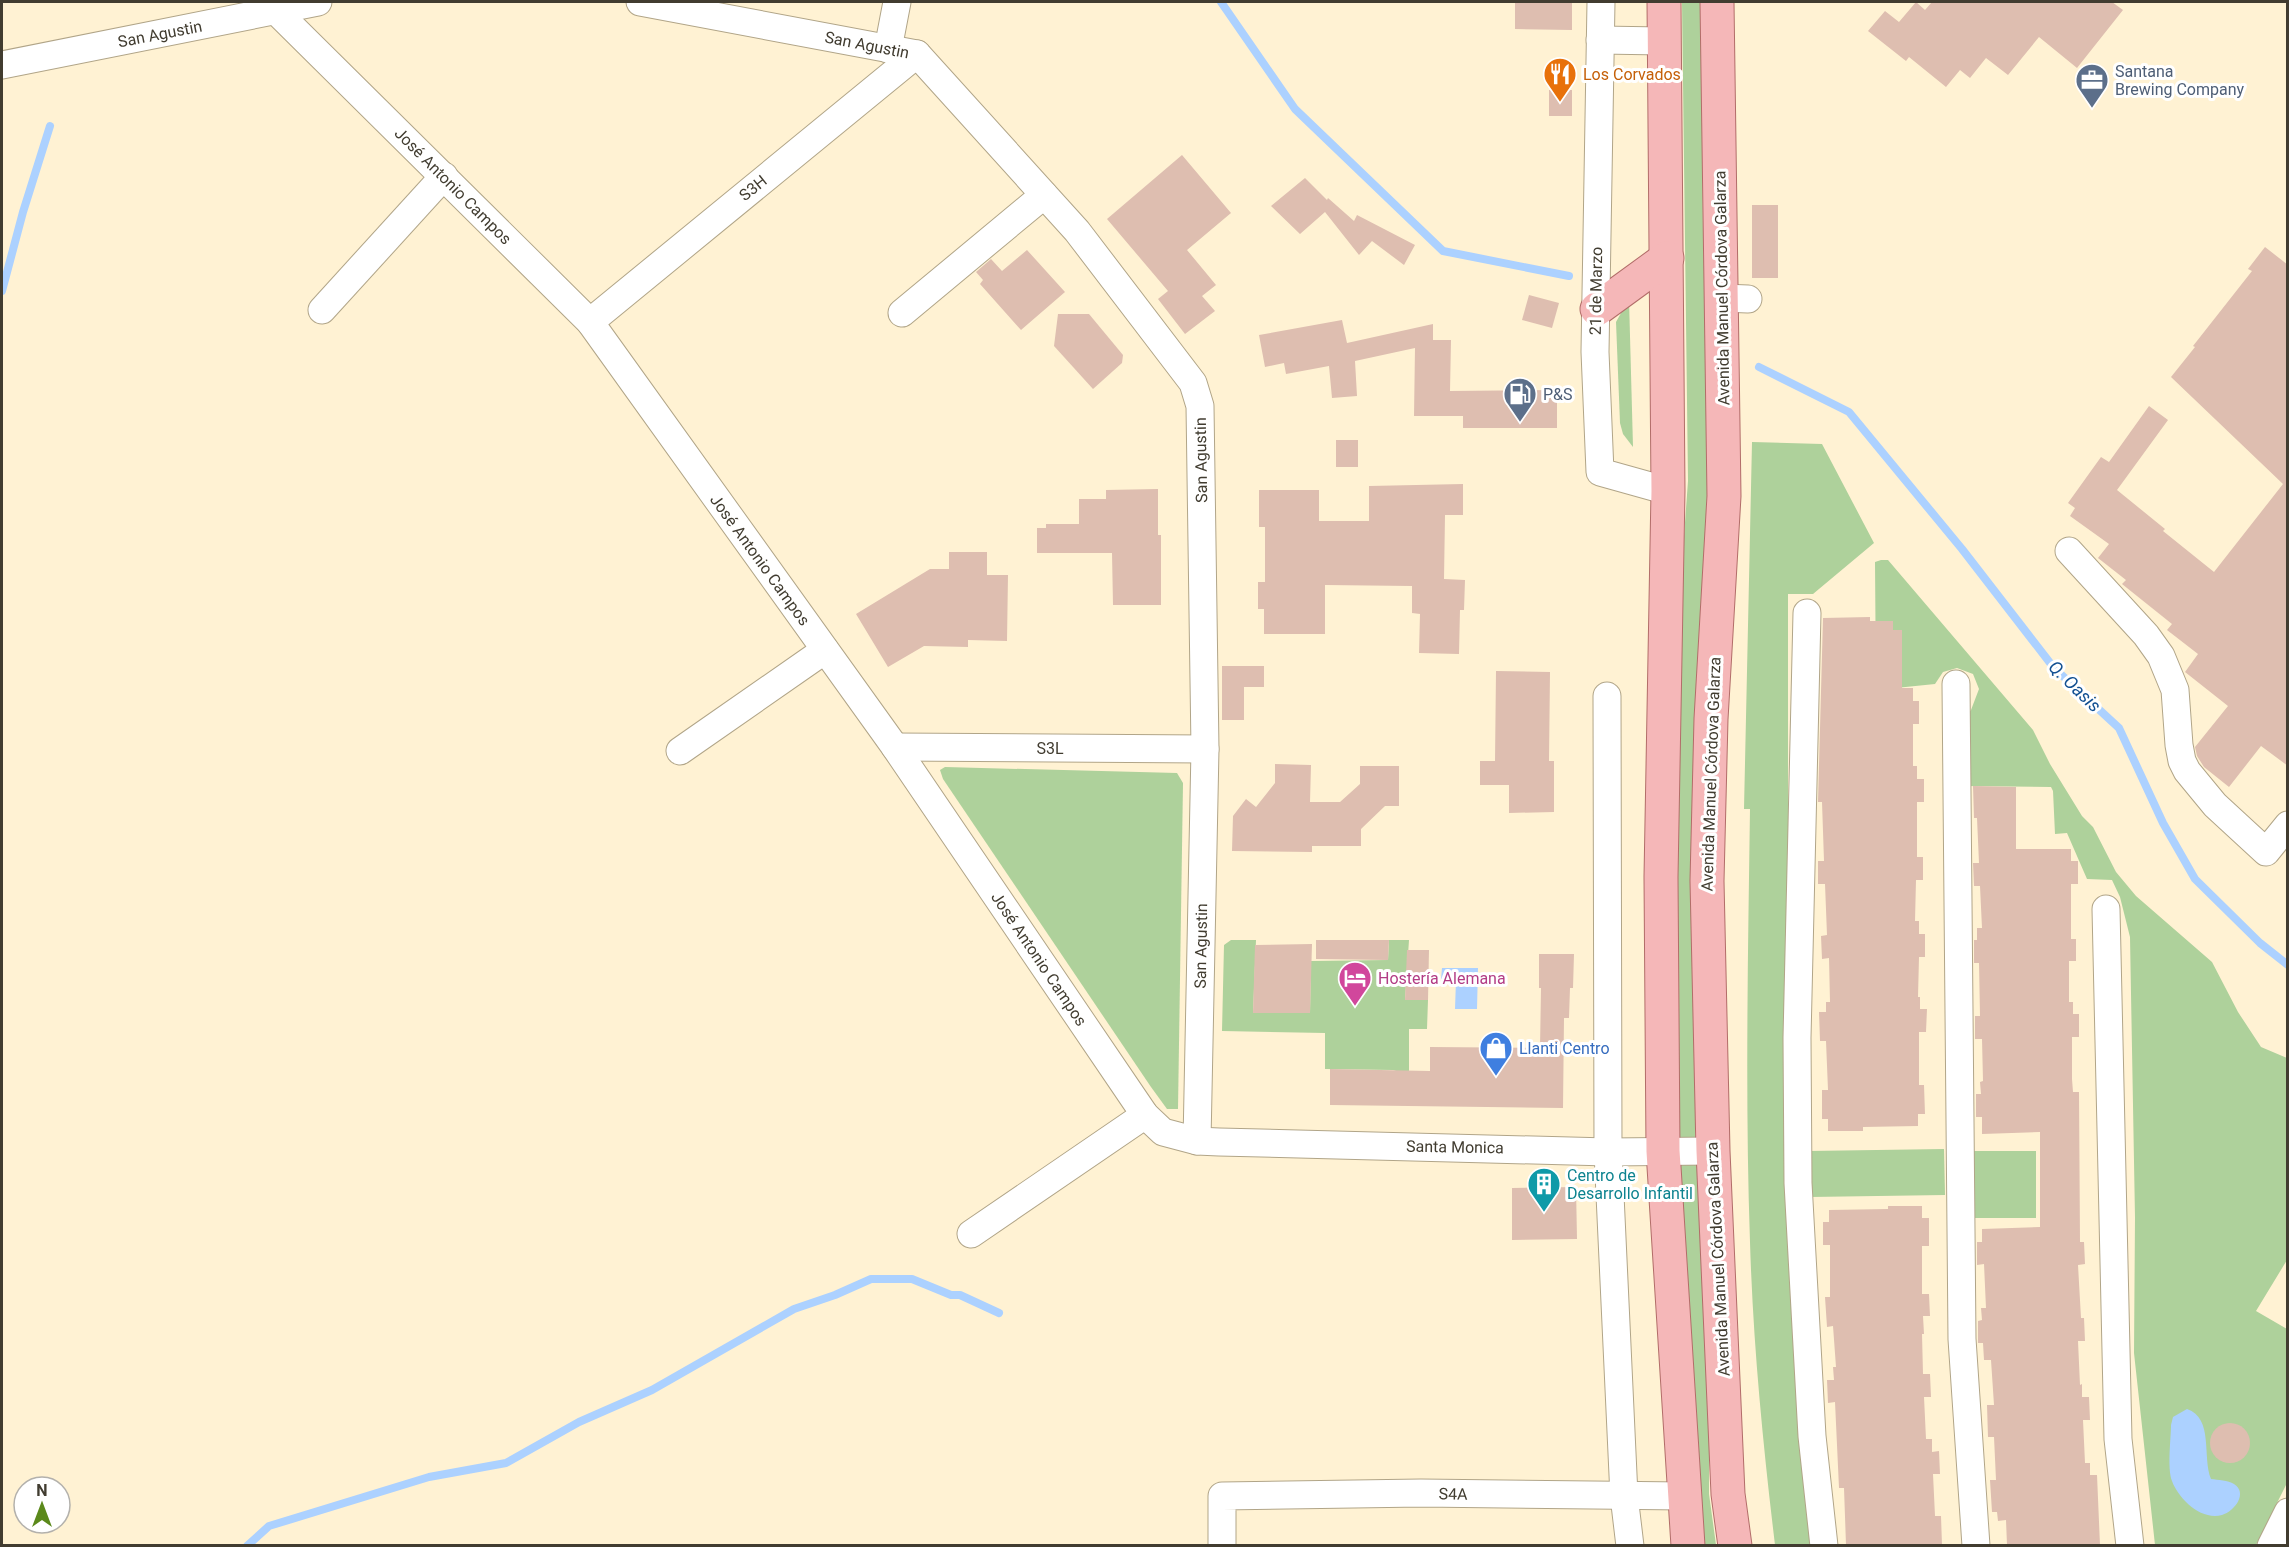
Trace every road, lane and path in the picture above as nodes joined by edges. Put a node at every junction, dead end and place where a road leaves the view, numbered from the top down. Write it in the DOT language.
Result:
graph roads {
  1 [pos="318,2"];
  2 [pos="640,2"];
  3 [pos="897,2"];
  4 [pos="1600,2"];
  5 [pos="1664,2"];
  6 [pos="1717,2"];
  7 [pos="260,9"];
  8 [pos="1600,40"];
  9 [pos="1663,42"];
  10 [pos="888,49"];
  11 [pos="917,54"];
  12 [pos="2,64"];
  13 [pos="444,176"];
  14 [pos="1044,195"];
  15 [pos="1667,258"];
  16 [pos="1597,309"];
  17 [pos="322,310"];
  18 [pos="902,313"];
  19 [pos="590,322"];
  20 [pos="1668,491"];
  21 [pos="2069,550"];
  22 [pos="1807,614"];
  23 [pos="825,650"];
  24 [pos="1956,684"];
  25 [pos="1607,696"];
  26 [pos="895,747"];
  27 [pos="1205,749"];
  28 [pos="680,751"];
  29 [pos="2288,825"];
  30 [pos="2106,909"];
  31 [pos="1145,1115"];
  32 [pos="1197,1141"];
  33 [pos="1663,1151"];
  34 [pos="1713,1151"];
  35 [pos="1608,1152"];
  36 [pos="971,1234"];
  37 [pos="1624,1496"];
  38 [pos="1684,1496"];
  39 [pos="2288,1512"];
  40 [pos="1222,1545"];
  41 [pos="1630,1545"];
  42 [pos="1688,1545"];
  43 [pos="1735,1545"];
  44 [pos="1824,1545"];
  45 [pos="1976,1545"];
  46 [pos="2130,1545"];
  47 [pos="2271,1545"];
  1 -- 7 [label="street, San Agustin"];
  2 -- 10 [label="street, San Agustin"];
  3 -- 10 [label="street"];
  4 -- 8 [label="street, 21 de Marzo"];
  5 -- 9 [label="main road"];
  6 -- 34 [label="main road, Avenida Manuel Córdova Galarza"];
  7 -- 12 [label="street, San Agustin"];
  7 -- 13 [label="street, José Antonio Campos"];
  8 -- 9 [label="street"];
  8 -- 16 [label="street, 21 de Marzo"];
  9 -- 15 [label="main road"];
  10 -- 11 [label="street, San Agustin"];
  11 -- 14 [label="street, San Agustin"];
  11 -- 19 [label="street, S3H"];
  13 -- 17 [label="street"];
  13 -- 19 [label="street, José Antonio Campos"];
  14 -- 18 [label="street"];
  14 -- 27 [label="street, San Agustin"];
  15 -- 16 [label="main road"];
  15 -- 20 [label="main road"];
  16 -- 20 [label="street, 21 de Marzo"];
  19 -- 23 [label="street, José Antonio Campos"];
  20 -- 33 [label="main road"];
  21 -- 29 [label="street"];
  22 -- 44 [label="street"];
  23 -- 26 [label="street, José Antonio Campos"];
  23 -- 28 [label="street"];
  24 -- 45 [label="street"];
  25 -- 35 [label="street"];
  26 -- 27 [label="street, S3L"];
  26 -- 31 [label="street, José Antonio Campos"];
  27 -- 32 [label="street, San Agustin"];
  30 -- 46 [label="street"];
  31 -- 32 [label="street, José Antonio Campos"];
  31 -- 36 [label="street"];
  32 -- 35 [label="street, Santa Monica"];
  33 -- 34 [label="street, Santa Monica"];
  33 -- 35 [label="street, Santa Monica"];
  33 -- 38 [label="main road"];
  34 -- 43 [label="main road, Avenida Manuel Córdova Galarza"];
  35 -- 37 [label="street"];
  37 -- 38 [label="street, S4A"];
  37 -- 40 [label="street, S4A"];
  37 -- 41 [label="street"];
  38 -- 42 [label="main road"];
  39 -- 47 [label="street"];
}
